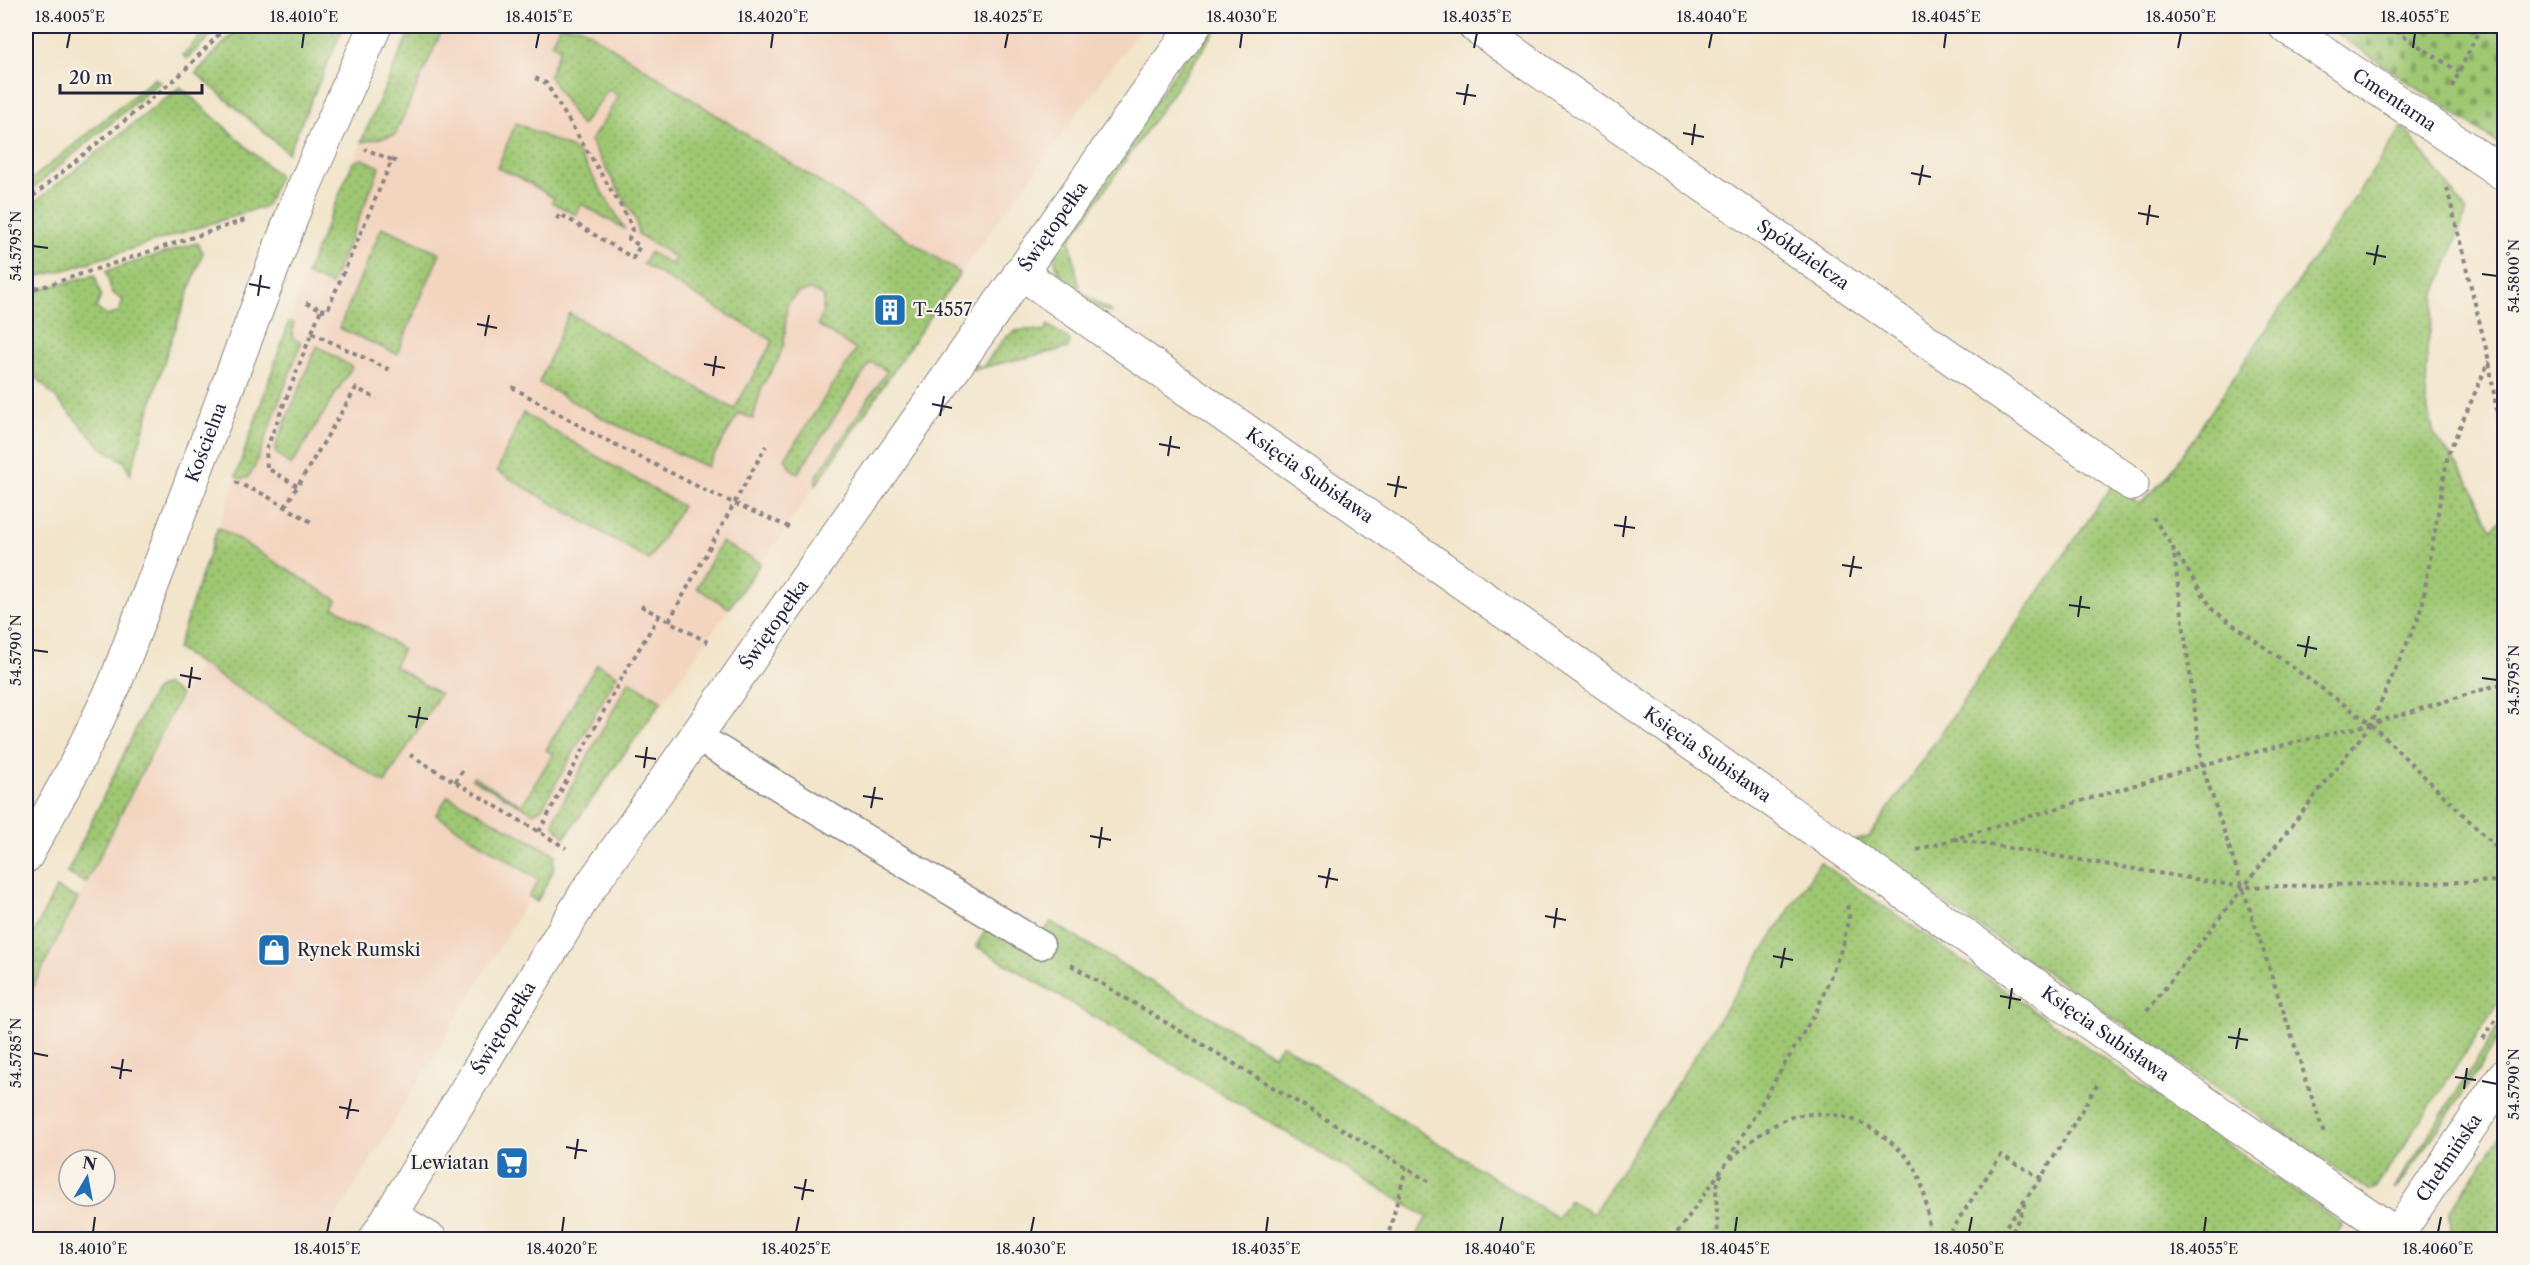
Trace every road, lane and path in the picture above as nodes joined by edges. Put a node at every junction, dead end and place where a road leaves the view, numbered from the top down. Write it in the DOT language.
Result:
graph roads {
  1 [pos="228,26"];
  2 [pos="375,26"];
  3 [pos="1194,26"];
  4 [pos="1475,26"];
  5 [pos="2285,26"];
  6 [pos="2388,26"];
  7 [pos="2481,26"];
  8 [pos="2459,72"];
  9 [pos="535,78"];
  10 [pos="2450,90"];
  11 [pos="2433,126"];
  12 [pos="360,147"];
  13 [pos="392,160"];
  14 [pos="397,162"];
  15 [pos="2505,174"];
  16 [pos="26,202"];
  17 [pos="297,203"];
  18 [pos="555,222"];
  19 [pos="1020,272"];
  20 [pos="26,290"];
  21 [pos="297,299"];
  22 [pos="321,309"];
  23 [pos="312,333"];
  24 [pos="2489,361"];
  25 [pos="390,370"];
  26 [pos="512,387"];
  27 [pos="378,399"];
  28 [pos="766,446"];
  29 [pos="2505,459"];
  30 [pos="229,479"];
  31 [pos="2132,484"];
  32 [pos="297,486"];
  33 [pos="734,503"];
  34 [pos="285,507"];
  35 [pos="313,523"];
  36 [pos="797,531"];
  37 [pos="2173,547"];
  38 [pos="641,606"];
  39 [pos="659,616"];
  40 [pos="669,621"];
  41 [pos="714,646"];
  42 [pos="2505,683"];
  43 [pos="2371,724"];
  44 [pos="696,736"];
  45 [pos="410,755"];
  46 [pos="2202,765"];
  47 [pos="463,770"];
  48 [pos="455,782"];
  49 [pos="539,832"];
  50 [pos="1954,839"];
  51 [pos="560,845"];
  52 [pos="2505,855"];
  53 [pos="26,856"];
  54 [pos="1854,857"];
  55 [pos="2505,881"];
  56 [pos="2242,887"];
  57 [pos="1040,945"];
  58 [pos="2121,1045"];
  59 [pos="2505,1076"];
  60 [pos="1725,1165"];
  61 [pos="1406,1168"];
  62 [pos="2041,1178"];
  63 [pos="1428,1181"];
  64 [pos="2030,1193"];
  65 [pos="2346,1199"];
  66 [pos="382,1227"];
  67 [pos="2399,1238"];
  68 [pos="431,1239"];
  69 [pos="1387,1239"];
  70 [pos="1672,1239"];
  71 [pos="1718,1239"];
  72 [pos="1928,1239"];
  73 [pos="1945,1239"];
  74 [pos="1996,1239"];
  75 [pos="2009,1239"];
  1 -- 16 [label="path"];
  2 -- 17 [label="street, Kościelna"];
  3 -- 19 [label="street, Świętopełka"];
  4 -- 31 [label="street, Spółdzielcza"];
  5 -- 11 [label="street, Cmentarna"];
  6 -- 8 [label="path"];
  7 -- 8 [label="path"];
  8 -- 10 [label="path"];
  9 -- 18 [label="path"];
  11 -- 15 [label="street, Cmentarna"];
  11 -- 24 [label="path"];
  12 -- 13 [label="path"];
  13 -- 14 [label="path"];
  13 -- 22 [label="path"];
  17 -- 20 [label="path"];
  17 -- 53 [label="street, Kościelna"];
  19 -- 44 [label="street, Świętopełka"];
  19 -- 54 [label="street, Księcia Subisława"];
  21 -- 22 [label="path"];
  22 -- 23 [label="path"];
  23 -- 25 [label="path"];
  23 -- 32 [label="path"];
  24 -- 29 [label="path"];
  24 -- 43 [label="path"];
  26 -- 33 [label="path"];
  27 -- 32 [label="path"];
  28 -- 33 [label="path"];
  30 -- 34 [label="path"];
  31 -- 37 [label="path"];
  32 -- 34 [label="path"];
  33 -- 36 [label="path"];
  33 -- 40 [label="path"];
  34 -- 35 [label="path"];
  37 -- 43 [label="path"];
  37 -- 46 [label="path"];
  38 -- 39 [label="path"];
  39 -- 40 [label="path"];
  39 -- 49 [label="path"];
  40 -- 41 [label="path"];
  42 -- 43 [label="path"];
  43 -- 46 [label="path"];
  43 -- 52 [label="path"];
  43 -- 56 [label="path"];
  44 -- 57 [label="lane"];
  44 -- 66 [label="street, Świętopełka"];
  45 -- 48 [label="path"];
  46 -- 50 [label="path"];
  46 -- 56 [label="path"];
  47 -- 48 [label="path"];
  48 -- 49 [label="path"];
  49 -- 51 [label="path"];
  50 -- 54 [label="path"];
  50 -- 56 [label="path"];
  54 -- 58 [label="street, Księcia Subisława"];
  54 -- 60 [label="path"];
  55 -- 56 [label="path"];
  56 -- 58 [label="path"];
  56 -- 65 [label="path"];
  57 -- 61 [label="path"];
  58 -- 62 [label="path"];
  58 -- 65 [label="street, Księcia Subisława"];
  59 -- 67 [label="street, Chełmińska"];
  60 -- 70 [label="path"];
  60 -- 71 [label="path"];
  60 -- 72 [label="path"];
  61 -- 63 [label="path"];
  61 -- 69 [label="path"];
  62 -- 64 [label="path"];
  62 -- 73 [label="path"];
  64 -- 74 [label="path"];
  64 -- 75 [label="path"];
  65 -- 67 [label="street, Księcia Subisława"];
  66 -- 68 [label="street"];
}
